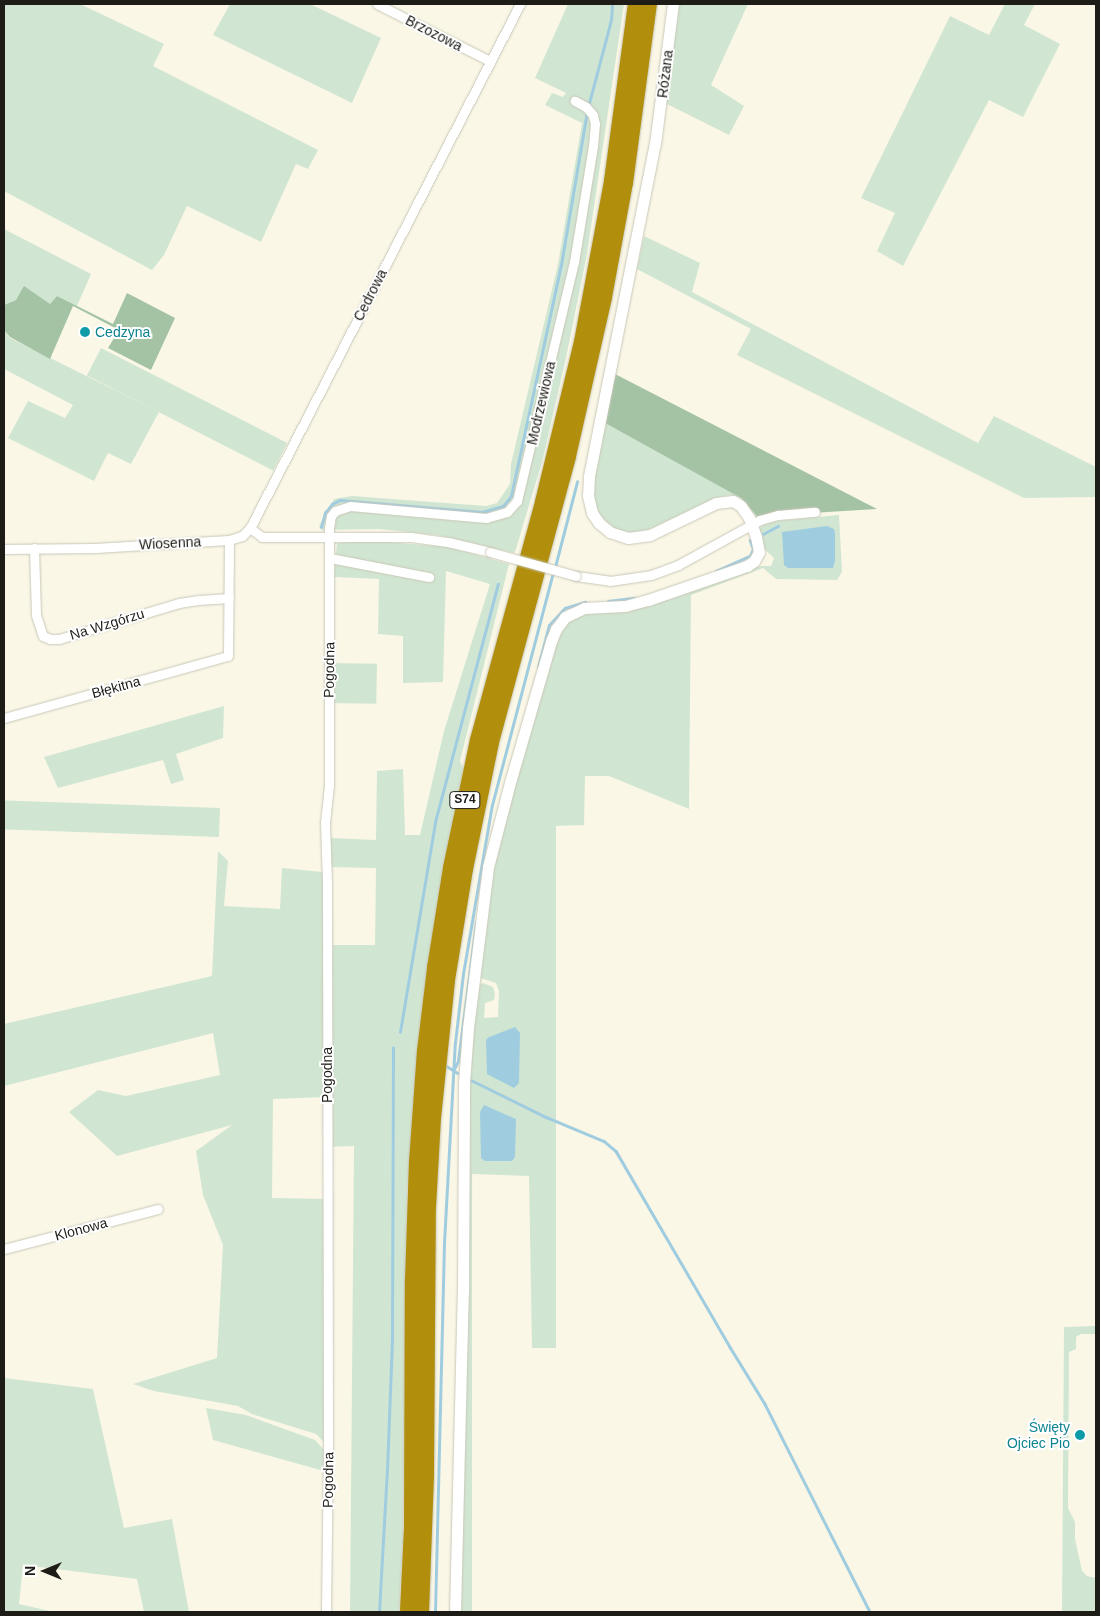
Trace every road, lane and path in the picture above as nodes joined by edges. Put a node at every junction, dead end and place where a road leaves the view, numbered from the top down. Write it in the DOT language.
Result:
graph roads {
  1 [pos="377,4"];
  2 [pos="520,4"];
  3 [pos="636,4"];
  4 [pos="649,4"];
  5 [pos="673,4"];
  6 [pos="490,62"];
  7 [pos="574,101"];
  8 [pos="815,512"];
  9 [pos="751,524"];
  10 [pos="250,528"];
  11 [pos="330,537"];
  12 [pos="229,540"];
  13 [pos="34,548"];
  14 [pos="4,549"];
  15 [pos="330,558"];
  16 [pos="429,577"];
  17 [pos="229,598"];
  18 [pos="4,718"];
  19 [pos="158,1209"];
  20 [pos="4,1249"];
  21 [pos="326,1612"];
  22 [pos="408,1612"];
  23 [pos="421,1612"];
  24 [pos="455,1612"];
  1 -- 6 [label="street, Brzozowa"];
  2 -- 6 [label="street, Cedrowa"];
  3 -- 22 [label="highway, S74"];
  4 -- 23 [label="highway, S74"];
  5 -- 9 [label="street, Różana"];
  6 -- 10 [label="street, Cedrowa"];
  7 -- 11 [label="street, Modrzewiowa"];
  8 -- 9 [label="street"];
  9 -- 11 [label="street, bridge"];
  9 -- 24 [label="street, Różana"];
  10 -- 11 [label="street"];
  10 -- 12 [label="street, Wiosenna"];
  11 -- 15 [label="street, Pogodna"];
  12 -- 13 [label="street, Wiosenna"];
  12 -- 17 [label="street"];
  13 -- 14 [label="street, Wiosenna"];
  13 -- 17 [label="street, Na Wzgórzu"];
  15 -- 16 [label="street"];
  15 -- 21 [label="street, Pogodna"];
  17 -- 18 [label="street, Błękitna"];
  19 -- 20 [label="street, Klonowa"];
}
